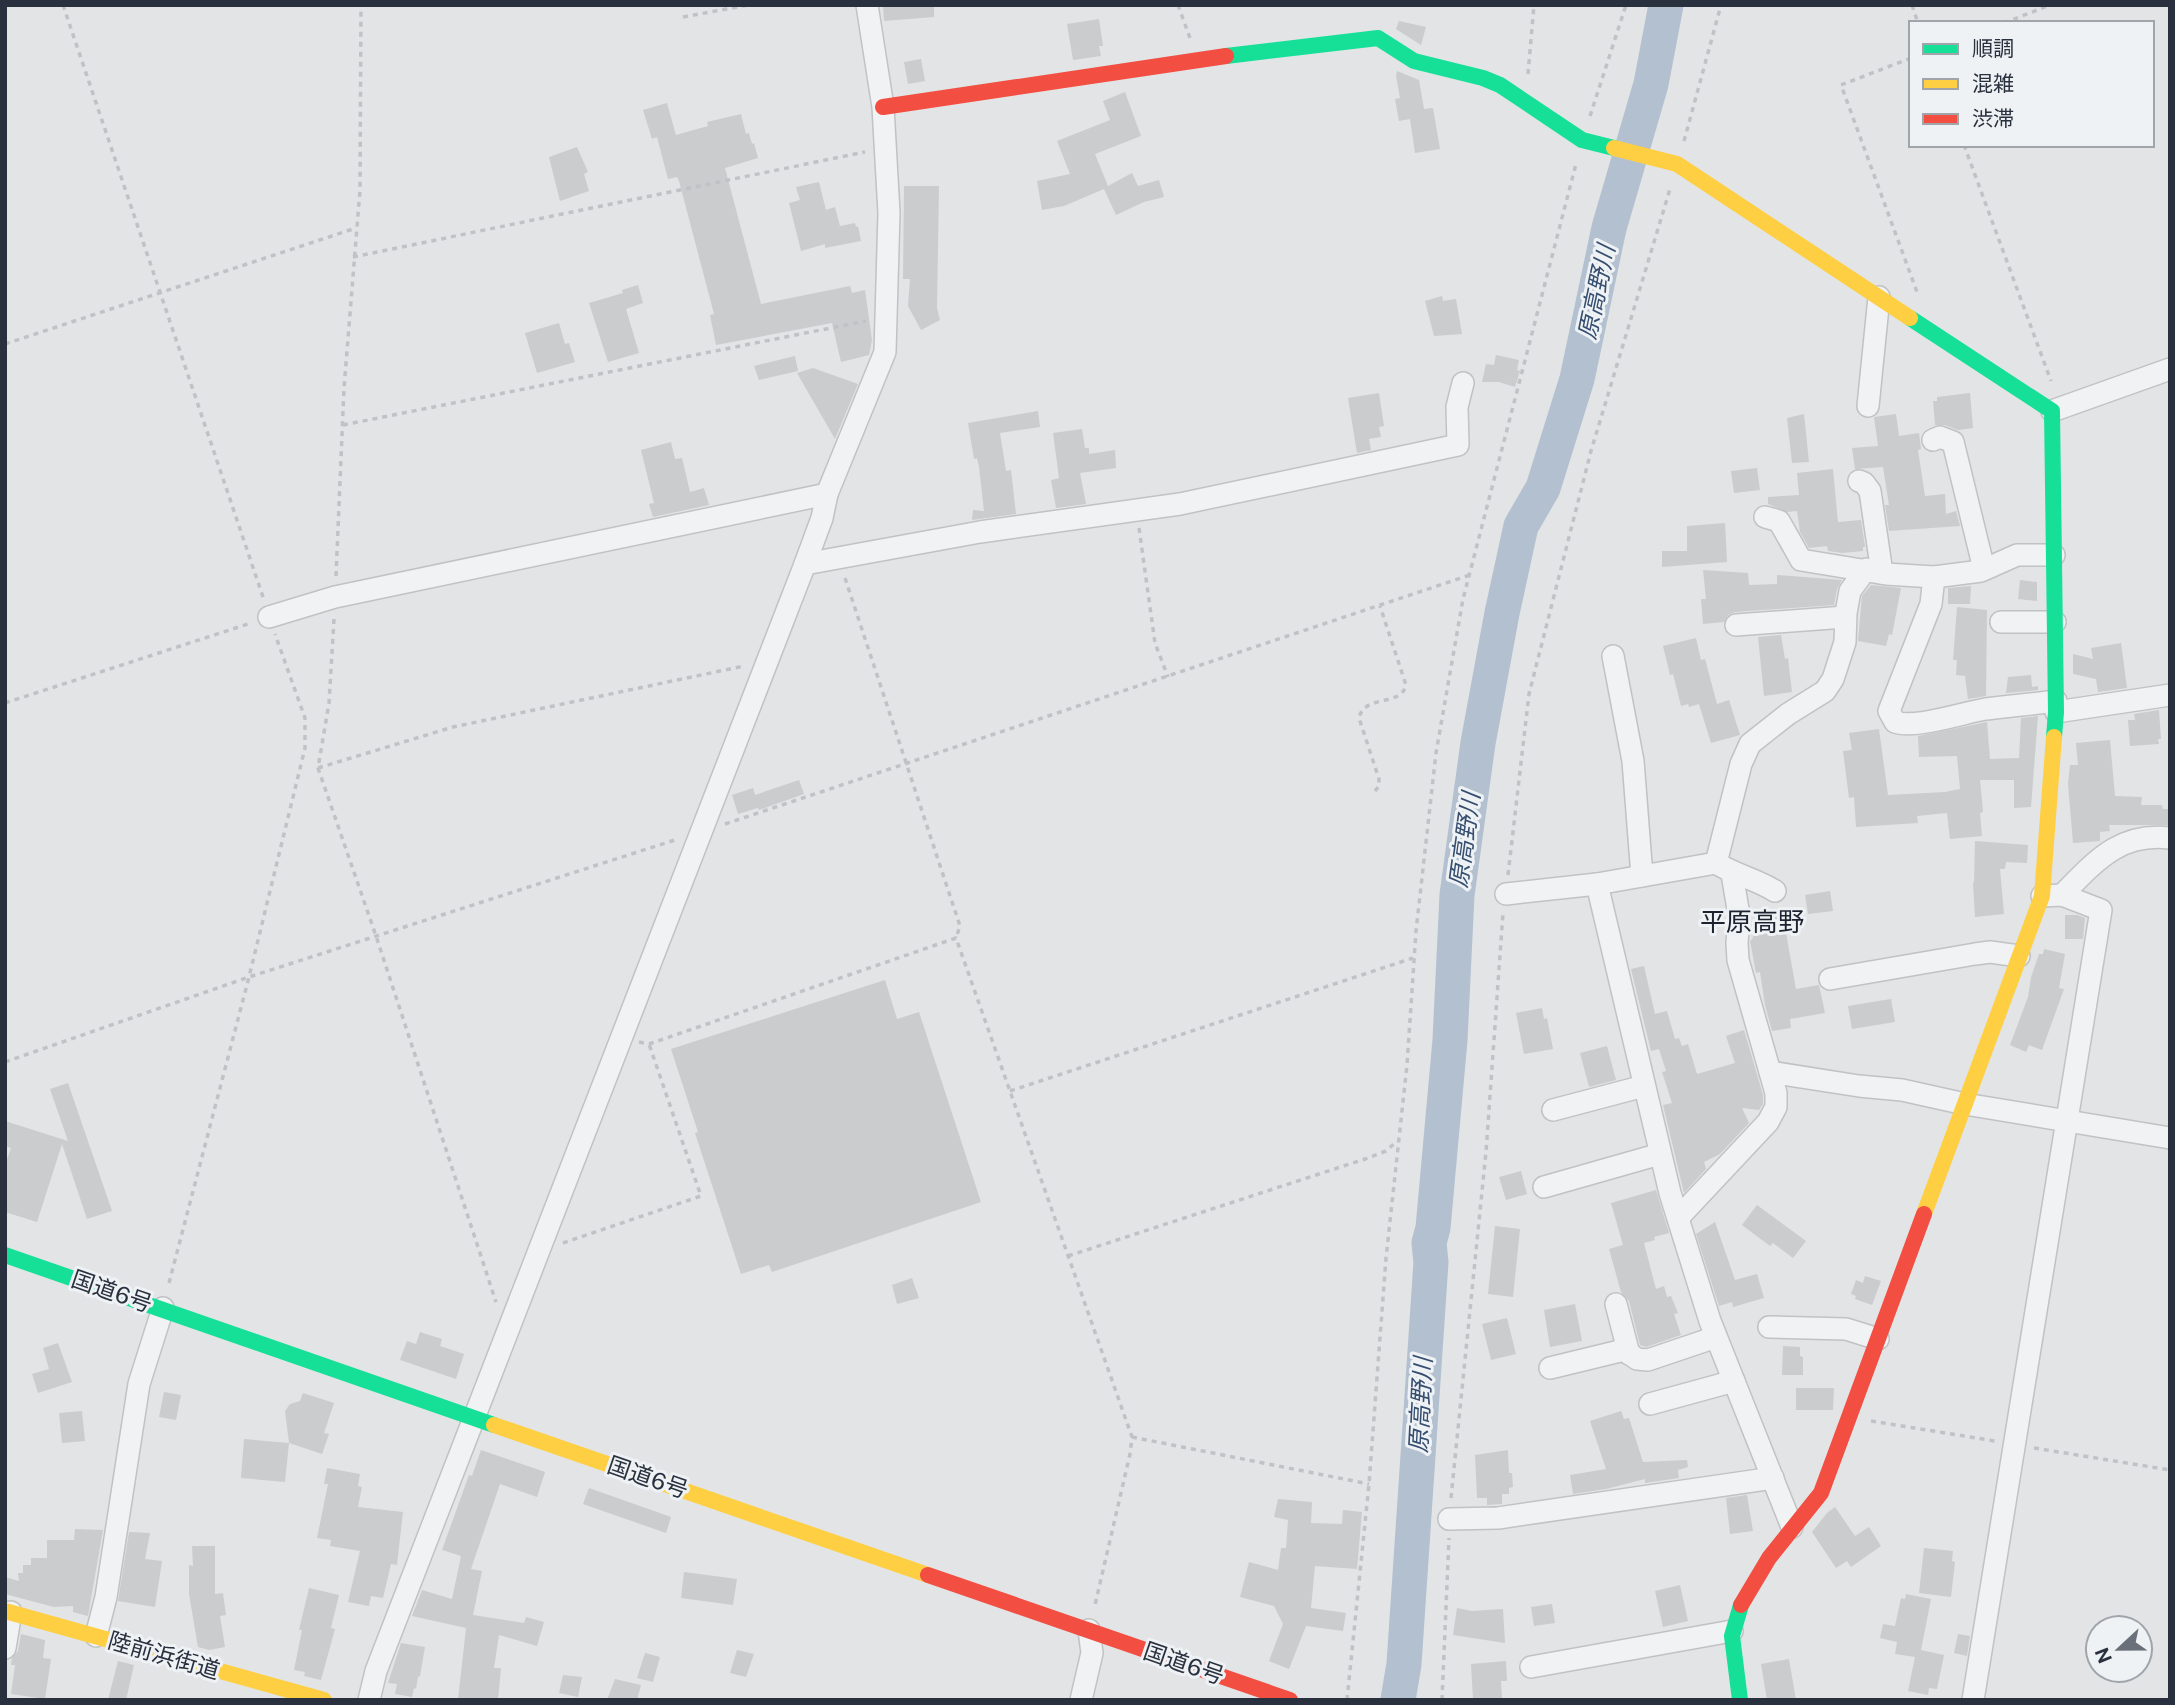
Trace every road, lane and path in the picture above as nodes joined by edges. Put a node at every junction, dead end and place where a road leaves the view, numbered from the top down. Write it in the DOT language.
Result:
graph roads {
  1 [pos="63,5"];
  2 [pos="361,5"];
  3 [pos="748,5"];
  4 [pos="867,5"];
  5 [pos="1178,5"];
  6 [pos="1534,5"];
  7 [pos="1626,5"];
  8 [pos="1721,5"];
  9 [pos="2050,5"];
  10 [pos="683,17"];
  11 [pos="2009,21"];
  12 [pos="1909,59"];
  13 [pos="1198,60"];
  14 [pos="1523,100"];
  15 [pos="883,107"];
  16 [pos="1582,140"];
  17 [pos="1965,147"];
  18 [pos="885,148"];
  19 [pos="1678,164"];
  20 [pos="356,228"];
  21 [pos="353,257"];
  22 [pos="160,292"];
  23 [pos="1917,292"];
  24 [pos="1879,297"];
  25 [pos="886,317"];
  26 [pos="5,344"];
  27 [pos="2170,369"];
  28 [pos="1463,383"];
  29 [pos="1868,405"];
  30 [pos="2057,410"];
  31 [pos="343,425"];
  32 [pos="1933,440"];
  33 [pos="1860,481"];
  34 [pos="827,494"];
  35 [pos="1136,510"];
  36 [pos="1765,517"];
  37 [pos="2054,555"];
  38 [pos="839,559"];
  39 [pos="804,564"];
  40 [pos="1984,569"];
  41 [pos="1874,571"];
  42 [pos="1470,575"];
  43 [pos="1934,577"];
  44 [pos="335,597"];
  45 [pos="1380,606"];
  46 [pos="269,617"];
  47 [pos="1846,617"];
  48 [pos="2001,622"];
  49 [pos="2055,622"];
  50 [pos="1736,625"];
  51 [pos="1613,656"];
  52 [pos="766,661"];
  53 [pos="1168,677"];
  54 [pos="2170,695"];
  55 [pos="5,703"];
  56 [pos="2056,707"];
  57 [pos="906,764"];
  58 [pos="318,768"];
  59 [pos="1374,792"];
  60 [pos="700,832"];
  61 [pos="2170,838"];
  62 [pos="1724,868"];
  63 [pos="1642,876"];
  64 [pos="1597,884"];
  65 [pos="1775,891"];
  66 [pos="1506,894"];
  67 [pos="2052,895"];
  68 [pos="376,936"];
  69 [pos="956,938"];
  70 [pos="2019,956"];
  71 [pos="1414,958"];
  72 [pos="249,977"];
  73 [pos="1830,979"];
  74 [pos="620,1039"];
  75 [pos="649,1044"];
  76 [pos="5,1062"];
  77 [pos="1770,1072"];
  78 [pos="1644,1086"];
  79 [pos="1010,1091"];
  80 [pos="1965,1104"];
  81 [pos="1553,1110"];
  82 [pos="2067,1121"];
  83 [pos="2170,1138"];
  84 [pos="1399,1140"];
  85 [pos="1660,1154"];
  86 [pos="1544,1187"];
  87 [pos="1678,1218"];
  88 [pos="537,1252"];
  89 [pos="5,1255"];
  90 [pos="1068,1256"];
  91 [pos="1616,1304"];
  92 [pos="163,1308"];
  93 [pos="1769,1327"];
  94 [pos="506,1332"];
  95 [pos="1716,1337"];
  96 [pos="1878,1339"];
  97 [pos="1629,1354"];
  98 [pos="1549,1368"];
  99 [pos="1734,1381"];
  100 [pos="1650,1404"];
  101 [pos="474,1416"];
  102 [pos="1132,1437"];
  103 [pos="1773,1478"];
  104 [pos="1369,1484"];
  105 [pos="1450,1519"];
  106 [pos="1792,1527"];
  107 [pos="8,1611"];
  108 [pos="1089,1630"];
  109 [pos="1732,1631"];
  110 [pos="96,1636"];
  111 [pos="5,1647"];
  112 [pos="1531,1667"];
  113 [pos="324,1700"];
  114 [pos="369,1700"];
  115 [pos="1081,1700"];
  116 [pos="1290,1700"];
  117 [pos="1347,1700"];
  118 [pos="1442,1700"];
  119 [pos="1740,1700"];
  120 [pos="1973,1700"];
  1 -- 22 [label="path"];
  2 -- 20 [label="path"];
  3 -- 10 [label="path"];
  4 -- 15 [label="street"];
  5 -- 13 [label="path"];
  6 -- 14 [label="path"];
  7 -- 16 [label="path"];
  8 -- 19 [label="path"];
  9 -- 11 [label="path"];
  12 -- 23 [label="path"];
  13 -- 14 [label="main road"];
  13 -- 15 [label="main road"];
  14 -- 16 [label="main road"];
  15 -- 18 [label="street"];
  16 -- 19 [label="main road"];
  16 -- 42 [label="path"];
  17 -- 30 [label="path"];
  18 -- 21 [label="path"];
  18 -- 25 [label="street"];
  19 -- 24 [label="main road"];
  19 -- 66 [label="path"];
  20 -- 21 [label="path"];
  20 -- 22 [label="path"];
  21 -- 31 [label="path"];
  22 -- 26 [label="path"];
  22 -- 46 [label="path"];
  24 -- 29 [label="street"];
  24 -- 30 [label="main road"];
  25 -- 31 [label="path"];
  25 -- 34 [label="street"];
  27 -- 30 [label="street"];
  28 -- 35 [label="street"];
  30 -- 37 [label="main road"];
  31 -- 44 [label="path"];
  32 -- 40 [label="street"];
  33 -- 41 [label="street"];
  34 -- 39 [label="street"];
  34 -- 44 [label="street"];
  35 -- 38 [label="street"];
  35 -- 53 [label="path"];
  36 -- 41 [label="street"];
  37 -- 40 [label="street"];
  37 -- 49 [label="main road"];
  38 -- 39 [label="street"];
  38 -- 57 [label="path"];
  39 -- 52 [label="street"];
  40 -- 43 [label="street"];
  41 -- 43 [label="street"];
  41 -- 47 [label="street"];
  42 -- 45 [label="path"];
  42 -- 71 [label="path"];
  43 -- 56 [label="street"];
  44 -- 46 [label="street"];
  44 -- 58 [label="path"];
  45 -- 53 [label="path"];
  45 -- 59 [label="path"];
  46 -- 55 [label="path"];
  46 -- 72 [label="path"];
  47 -- 50 [label="street"];
  47 -- 62 [label="street"];
  48 -- 49 [label="street"];
  49 -- 56 [label="main road"];
  51 -- 63 [label="street"];
  52 -- 58 [label="path"];
  52 -- 60 [label="street"];
  53 -- 57 [label="path"];
  54 -- 56 [label="street"];
  56 -- 67 [label="main road"];
  57 -- 60 [label="path"];
  57 -- 69 [label="path"];
  58 -- 68 [label="path"];
  60 -- 68 [label="path"];
  60 -- 74 [label="street"];
  61 -- 67 [label="street"];
  62 -- 63 [label="street"];
  62 -- 65 [label="street"];
  62 -- 77 [label="street"];
  63 -- 64 [label="street"];
  64 -- 66 [label="street"];
  64 -- 78 [label="street"];
  66 -- 105 [label="path"];
  67 -- 70 [label="main road"];
  67 -- 82 [label="street"];
  68 -- 72 [label="path"];
  68 -- 94 [label="path"];
  69 -- 75 [label="path"];
  69 -- 79 [label="path"];
  70 -- 73 [label="street"];
  70 -- 80 [label="main road"];
  71 -- 79 [label="path"];
  71 -- 84 [label="path"];
  72 -- 76 [label="path"];
  72 -- 92 [label="path"];
  74 -- 75 [label="path"];
  74 -- 88 [label="street"];
  75 -- 88 [label="path"];
  77 -- 80 [label="street"];
  77 -- 87 [label="street"];
  78 -- 81 [label="street"];
  78 -- 85 [label="street"];
  79 -- 90 [label="path"];
  80 -- 82 [label="street"];
  80 -- 96 [label="main road"];
  82 -- 83 [label="street"];
  82 -- 120 [label="street"];
  84 -- 90 [label="path"];
  84 -- 104 [label="path"];
  85 -- 86 [label="street"];
  85 -- 87 [label="street"];
  87 -- 95 [label="street"];
  88 -- 94 [label="street"];
  89 -- 92 [label="main road, 国道6号"];
  90 -- 102 [label="path"];
  91 -- 97 [label="street"];
  92 -- 101 [label="main road, 国道6号"];
  92 -- 110 [label="street"];
  93 -- 96 [label="street"];
  94 -- 101 [label="street"];
  95 -- 97 [label="street"];
  95 -- 99 [label="street"];
  96 -- 106 [label="main road"];
  97 -- 98 [label="street"];
  99 -- 100 [label="street"];
  99 -- 103 [label="street"];
  101 -- 108 [label="main road, 国道6号"];
  101 -- 114 [label="street"];
  102 -- 104 [label="path"];
  102 -- 108 [label="path"];
  103 -- 105 [label="street"];
  103 -- 106 [label="street"];
  104 -- 117 [label="path"];
  105 -- 118 [label="path"];
  106 -- 109 [label="main road"];
  107 -- 110 [label="main road, 陸前浜街道"];
  107 -- 111 [label="street"];
  108 -- 115 [label="street"];
  108 -- 116 [label="main road, 国道6号"];
  109 -- 112 [label="street"];
  109 -- 119 [label="main road"];
  110 -- 113 [label="main road, 陸前浜街道"];
}
